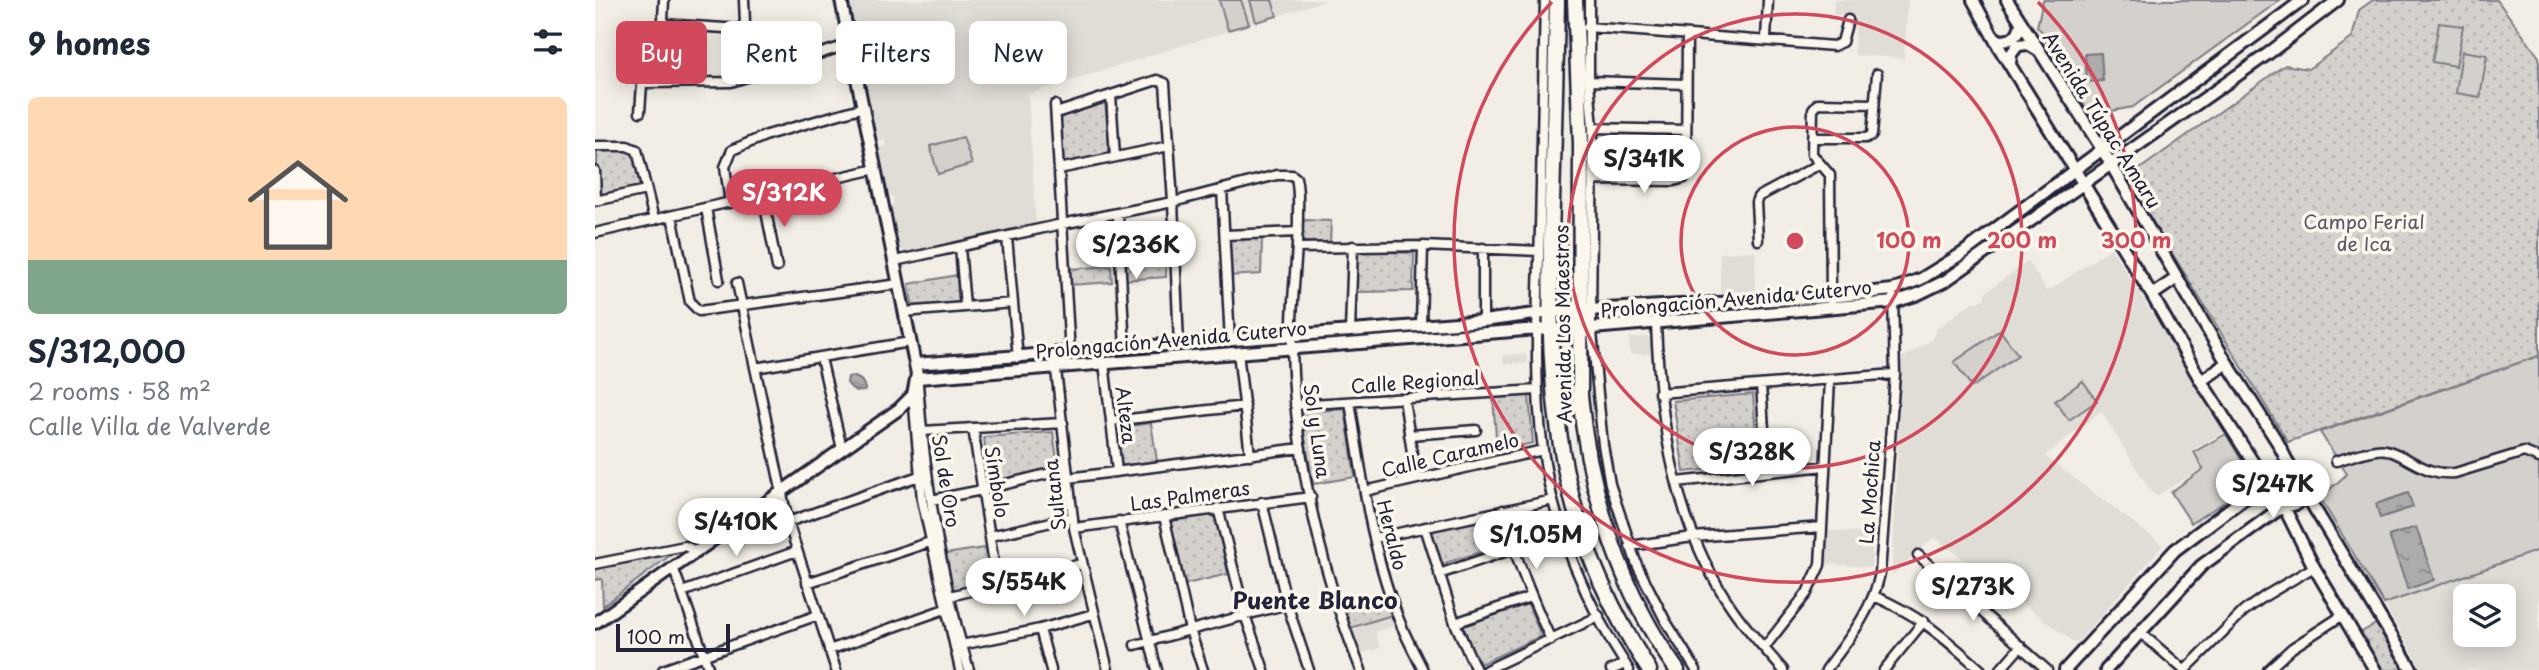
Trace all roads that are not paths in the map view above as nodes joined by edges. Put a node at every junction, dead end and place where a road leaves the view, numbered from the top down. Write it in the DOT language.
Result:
graph roads {
  1 [pos="664,0"];
  2 [pos="744,0"];
  3 [pos="841,0"];
  4 [pos="1545,0"];
  5 [pos="1557,0"];
  6 [pos="1574,0"];
  7 [pos="1589,0"];
  8 [pos="1768,0"];
  9 [pos="1973,0"];
  10 [pos="2007,0"];
  11 [pos="2303,0"];
  12 [pos="2338,0"];
  13 [pos="1575,16"];
  14 [pos="1848,20"];
  15 [pos="663,21"];
  16 [pos="845,21"];
  17 [pos="2021,23"];
  18 [pos="707,27"];
  19 [pos="1589,29"];
  20 [pos="1687,35"];
  21 [pos="1994,37"];
  22 [pos="1766,39"];
  23 [pos="836,48"];
  24 [pos="2038,50"];
  25 [pos="2230,56"];
  26 [pos="2010,64"];
  27 [pos="2241,72"];
  28 [pos="1877,74"];
  29 [pos="1589,81"];
  30 [pos="707,82"];
  31 [pos="642,84"];
  32 [pos="859,84"];
  33 [pos="1686,84"];
  34 [pos="1543,86"];
  35 [pos="1111,94"];
  36 [pos="1874,104"];
  37 [pos="1555,105"];
  38 [pos="864,107"];
  39 [pos="640,112"];
  40 [pos="1593,128"];
  41 [pos="1686,130"];
  42 [pos="1812,138"];
  43 [pos="595,146"];
  44 [pos="1169,146"];
  45 [pos="2102,149"];
  46 [pos="1115,157"];
  47 [pos="1820,164"];
  48 [pos="2111,164"];
  49 [pos="876,169"];
  50 [pos="1059,169"];
  51 [pos="2076,169"];
  52 [pos="595,171"];
  53 [pos="1593,180"];
  54 [pos="2084,183"];
  55 [pos="1222,189"];
  56 [pos="646,191"];
  57 [pos="763,196"];
  58 [pos="595,200"];
  59 [pos="1173,202"];
  60 [pos="730,203"];
  61 [pos="706,208"];
  62 [pos="1118,215"];
  63 [pos="672,216"];
  64 [pos="654,220"];
  65 [pos="1062,224"];
  66 [pos="1298,232"];
  67 [pos="595,233"];
  68 [pos="1225,235"];
  69 [pos="1007,237"];
  70 [pos="1758,240"];
  71 [pos="1353,246"];
  72 [pos="1423,246"];
  73 [pos="960,247"];
  74 [pos="1297,248"];
  75 [pos="1483,248"];
  76 [pos="1539,251"];
  77 [pos="895,261"];
  78 [pos="776,267"];
  79 [pos="1937,269"];
  80 [pos="2177,278"];
  81 [pos="719,279"];
  82 [pos="1945,281"];
  83 [pos="737,283"];
  84 [pos="899,284"];
  85 [pos="2152,295"];
  86 [pos="1893,296"];
  87 [pos="1831,302"];
  88 [pos="1013,303"];
  89 [pos="741,306"];
  90 [pos="965,307"];
  91 [pos="1662,307"];
  92 [pos="1542,310"];
  93 [pos="1585,311"];
  94 [pos="904,312"];
  95 [pos="1483,321"];
  96 [pos="1661,323"];
  97 [pos="1421,325"];
  98 [pos="1586,329"];
  99 [pos="1545,330"];
  100 [pos="1350,331"];
  101 [pos="1293,335"];
  102 [pos="1230,341"];
  103 [pos="909,342"];
  104 [pos="1179,345"];
  105 [pos="1294,348"];
  106 [pos="1125,349"];
  107 [pos="1238,352"];
  108 [pos="1070,354"];
  109 [pos="821,358"];
  110 [pos="1018,358"];
  111 [pos="1055,361"];
  112 [pos="1104,363"];
  113 [pos="2227,363"];
  114 [pos="915,365"];
  115 [pos="755,368"];
  116 [pos="1895,374"];
  117 [pos="918,378"];
  118 [pos="1830,380"];
  119 [pos="2200,381"];
  120 [pos="1761,385"];
  121 [pos="1538,390"];
  122 [pos="1659,393"];
  123 [pos="913,395"];
  124 [pos="1404,399"];
  125 [pos="1350,402"];
  126 [pos="1294,405"];
  127 [pos="1245,406"];
  128 [pos="1111,421"];
  129 [pos="1063,423"];
  130 [pos="972,428"];
  131 [pos="1476,430"];
  132 [pos="922,431"];
  133 [pos="1409,435"];
  134 [pos="1301,448"];
  135 [pos="842,449"];
  136 [pos="1543,450"];
  137 [pos="1250,454"];
  138 [pos="2539,458"];
  139 [pos="2336,461"];
  140 [pos="1825,466"];
  141 [pos="1117,471"];
  142 [pos="1767,472"];
  143 [pos="1067,474"];
  144 [pos="2294,475"];
  145 [pos="919,476"];
  146 [pos="1416,479"];
  147 [pos="1677,482"];
  148 [pos="2271,486"];
  149 [pos="982,490"];
  150 [pos="1364,491"];
  151 [pos="2304,491"];
  152 [pos="781,493"];
  153 [pos="1311,497"];
  154 [pos="931,500"];
  155 [pos="1552,500"];
  156 [pos="1262,502"];
  157 [pos="2283,507"];
  158 [pos="1218,508"];
  159 [pos="1503,510"];
  160 [pos="1164,516"];
  161 [pos="1073,517"];
  162 [pos="1119,522"];
  163 [pos="788,523"];
  164 [pos="1074,527"];
  165 [pos="1425,527"];
  166 [pos="1822,527"];
  167 [pos="990,536"];
  168 [pos="1693,537"];
  169 [pos="1375,538"];
  170 [pos="930,542"];
  171 [pos="1630,546"];
  172 [pos="1513,549"];
  173 [pos="696,551"];
  174 [pos="797,551"];
  175 [pos="1918,555"];
  176 [pos="595,564"];
  177 [pos="1081,564"];
  178 [pos="673,567"];
  179 [pos="2314,567"];
  180 [pos="1439,574"];
  181 [pos="807,583"];
  182 [pos="997,583"];
  183 [pos="682,592"];
  184 [pos="950,596"];
  185 [pos="1874,596"];
  186 [pos="1530,597"];
  187 [pos="1287,604"];
  188 [pos="945,608"];
  189 [pos="1093,614"];
  190 [pos="818,615"];
  191 [pos="1245,615"];
  192 [pos="2343,615"];
  193 [pos="1599,616"];
  194 [pos="1924,621"];
  195 [pos="595,623"];
  196 [pos="1455,623"];
  197 [pos="1040,629"];
  198 [pos="1190,630"];
  199 [pos="2140,632"];
  200 [pos="1551,640"];
  201 [pos="1149,642"];
  202 [pos="961,645"];
  203 [pos="1135,645"];
  204 [pos="2021,646"];
  205 [pos="1764,648"];
  206 [pos="829,650"];
  207 [pos="704,656"];
  208 [pos="1627,667"];
  209 [pos="1050,669"];
  210 [pos="663,670"];
  211 [pos="709,670"];
  212 [pos="836,670"];
  213 [pos="960,670"];
  214 [pos="969,670"];
  215 [pos="1040,670"];
  216 [pos="1108,670"];
  217 [pos="1157,670"];
  218 [pos="1203,670"];
  219 [pos="1264,670"];
  220 [pos="1309,670"];
  221 [pos="1361,670"];
  222 [pos="1423,670"];
  223 [pos="1476,670"];
  224 [pos="1486,670"];
  225 [pos="1611,670"];
  226 [pos="1649,670"];
  227 [pos="1677,670"];
  228 [pos="1696,670"];
  229 [pos="1783,670"];
  230 [pos="1826,670"];
  231 [pos="1884,670"];
  232 [pos="1981,670"];
  233 [pos="2000,670"];
  234 [pos="2047,670"];
  235 [pos="2065,670"];
  236 [pos="2106,670"];
  237 [pos="2185,670"];
  238 [pos="2268,670"];
  239 [pos="2375,670"];
  240 [pos="2412,670"];
  1 -- 15 [label="street"];
  2 -- 18 [label="street"];
  3 -- 16 [label="street"];
  4 -- 34 [label="street"];
  5 -- 37 [label="highway, Avenida Los Maestros"];
  6 -- 13 [label="highway, Avenida Los Maestros"];
  7 -- 19 [label="street"];
  8 -- 22 [label="street"];
  9 -- 21 [label="street"];
  10 -- 17 [label="street, Avenida Túpac Amaru"];
  11 -- 25 [label="street, Prolongación Avenida Cutervo"];
  12 -- 27 [label="street, Prolongación Avenida Cutervo"];
  13 -- 19 [label="street"];
  13 -- 93 [label="highway, Avenida Los Maestros"];
  14 -- 22 [label="street"];
  17 -- 21 [label="street"];
  17 -- 24 [label="street, Avenida Túpac Amaru"];
  19 -- 20 [label="street"];
  19 -- 29 [label="street"];
  20 -- 22 [label="street"];
  20 -- 33 [label="street"];
  21 -- 26 [label="street"];
  23 -- 30 [label="street"];
  24 -- 26 [label="street"];
  24 -- 45 [label="street, Avenida Túpac Amaru"];
  25 -- 27 [label="street"];
  25 -- 45 [label="street, Prolongación Avenida Cutervo"];
  26 -- 51 [label="street"];
  27 -- 48 [label="street, Prolongación Avenida Cutervo"];
  28 -- 36 [label="street"];
  29 -- 33 [label="street"];
  29 -- 40 [label="street"];
  31 -- 39 [label="street"];
  32 -- 38 [label="street"];
  33 -- 41 [label="street"];
  34 -- 37 [label="highway"];
  34 -- 76 [label="street"];
  35 -- 44 [label="street"];
  35 -- 46 [label="street"];
  35 -- 50 [label="street"];
  36 -- 42 [label="street"];
  36 -- 42 [label="street"];
  37 -- 92 [label="highway, Avenida Los Maestros"];
  38 -- 49 [label="street"];
  38 -- 60 [label="street"];
  40 -- 41 [label="street"];
  40 -- 53 [label="street"];
  41 -- 53 [label="street"];
  42 -- 47 [label="street"];
  43 -- 56 [label="street"];
  44 -- 46 [label="street"];
  44 -- 59 [label="street"];
  45 -- 48 [label="street, Avenida Túpac Amaru"];
  45 -- 51 [label="street, Prolongación Avenida Cutervo"];
  46 -- 50 [label="street"];
  47 -- 70 [label="street"];
  47 -- 87 [label="street"];
  48 -- 54 [label="street, Prolongación Avenida Cutervo"];
  48 -- 80 [label="street, Avenida Túpac Amaru"];
  49 -- 57 [label="street"];
  49 -- 77 [label="street"];
  50 -- 65 [label="street"];
  51 -- 54 [label="street"];
  51 -- 79 [label="street, Prolongación Avenida Cutervo"];
  52 -- 58 [label="street"];
  53 -- 93 [label="street"];
  54 -- 82 [label="street, Prolongación Avenida Cutervo"];
  54 -- 85 [label="street"];
  55 -- 59 [label="street"];
  55 -- 66 [label="street, Sol y Luna"];
  55 -- 68 [label="street"];
  56 -- 58 [label="street"];
  56 -- 64 [label="street"];
  57 -- 60 [label="street"];
  57 -- 78 [label="street"];
  59 -- 62 [label="street"];
  59 -- 104 [label="street"];
  60 -- 61 [label="street"];
  61 -- 63 [label="street"];
  61 -- 81 [label="street"];
  62 -- 65 [label="street"];
  62 -- 106 [label="street"];
  63 -- 64 [label="street"];
  63 -- 89 [label="street"];
  64 -- 67 [label="street"];
  65 -- 69 [label="street"];
  65 -- 108 [label="street"];
  66 -- 68 [label="street"];
  66 -- 74 [label="street, Sol y Luna"];
  68 -- 102 [label="street"];
  69 -- 73 [label="street"];
  69 -- 88 [label="street"];
  71 -- 72 [label="street"];
  71 -- 74 [label="street"];
  71 -- 100 [label="street"];
  72 -- 75 [label="street"];
  72 -- 97 [label="street"];
  73 -- 77 [label="street"];
  73 -- 90 [label="street"];
  74 -- 101 [label="street, Sol y Luna"];
  75 -- 76 [label="street"];
  75 -- 95 [label="street"];
  76 -- 92 [label="street"];
  77 -- 84 [label="street"];
  79 -- 82 [label="street"];
  79 -- 86 [label="street, Prolongación Avenida Cutervo"];
  80 -- 85 [label="street"];
  80 -- 113 [label="street, Avenida Túpac Amaru"];
  82 -- 86 [label="street, Prolongación Avenida Cutervo"];
  83 -- 89 [label="street"];
  84 -- 89 [label="street"];
  84 -- 94 [label="street"];
  85 -- 119 [label="street"];
  86 -- 87 [label="street, Prolongación Avenida Cutervo"];
  86 -- 116 [label="street, La Mochica"];
  87 -- 91 [label="street, Prolongación Avenida Cutervo"];
  87 -- 96 [label="street, Prolongación Avenida Cutervo"];
  88 -- 90 [label="street"];
  88 -- 110 [label="street"];
  89 -- 115 [label="street"];
  90 -- 94 [label="street"];
  91 -- 93 [label="street, Prolongación Avenida Cutervo"];
  91 -- 96 [label="street"];
  92 -- 93 [label="street, Prolongación Avenida Cutervo"];
  92 -- 95 [label="street, Prolongación Avenida Cutervo"];
  92 -- 99 [label="highway, Avenida Los Maestros"];
  93 -- 98 [label="highway, Avenida Los Maestros"];
  94 -- 103 [label="street"];
  95 -- 97 [label="street, Prolongación Avenida Cutervo"];
  96 -- 98 [label="street, Prolongación Avenida Cutervo"];
  96 -- 122 [label="street"];
  97 -- 100 [label="street, Prolongación Avenida Cutervo"];
  98 -- 99 [label="street, Prolongación Avenida Cutervo"];
  98 -- 171 [label="street"];
  98 -- 227 [label="highway, Avenida Los Maestros"];
  99 -- 105 [label="street, Prolongación Avenida Cutervo"];
  99 -- 121 [label="street"];
  99 -- 226 [label="highway, Avenida Los Maestros"];
  100 -- 101 [label="street, Prolongación Avenida Cutervo"];
  101 -- 102 [label="street, Prolongación Avenida Cutervo"];
  101 -- 105 [label="street, Sol y Luna"];
  102 -- 104 [label="street, Prolongación Avenida Cutervo"];
  103 -- 109 [label="street"];
  103 -- 114 [label="street"];
  104 -- 106 [label="street, Prolongación Avenida Cutervo"];
  105 -- 107 [label="street, Prolongación Avenida Cutervo"];
  105 -- 126 [label="street, Sol y Luna"];
  106 -- 108 [label="street, Prolongación Avenida Cutervo"];
  107 -- 112 [label="street, Prolongación Avenida Cutervo"];
  107 -- 127 [label="street"];
  108 -- 111 [label="street, Prolongación Avenida Cutervo"];
  109 -- 115 [label="street"];
  109 -- 135 [label="street"];
  110 -- 111 [label="street, Prolongación Avenida Cutervo"];
  110 -- 114 [label="street, Prolongación Avenida Cutervo"];
  111 -- 112 [label="street, Prolongación Avenida Cutervo"];
  111 -- 117 [label="street, Prolongación Avenida Cutervo"];
  111 -- 129 [label="street, Sultana"];
  112 -- 128 [label="street, Alteza"];
  113 -- 119 [label="street"];
  113 -- 144 [label="street, Avenida Túpac Amaru"];
  114 -- 117 [label="street"];
  115 -- 152 [label="street"];
  116 -- 118 [label="street"];
  116 -- 185 [label="street, La Mochica"];
  117 -- 123 [label="street"];
  117 -- 132 [label="street, Sol de Oro"];
  118 -- 120 [label="street"];
  118 -- 140 [label="street"];
  119 -- 148 [label="street"];
  120 -- 122 [label="street"];
  120 -- 142 [label="street"];
  121 -- 124 [label="street, Calle Regional"];
  121 -- 136 [label="street"];
  122 -- 147 [label="street"];
  123 -- 135 [label="street"];
  123 -- 145 [label="street"];
  124 -- 125 [label="street, Calle Regional"];
  124 -- 133 [label="street"];
  125 -- 126 [label="street, Calle Regional"];
  125 -- 150 [label="street, Heraldo"];
  126 -- 134 [label="street, Sol y Luna"];
  127 -- 128 [label="street"];
  127 -- 137 [label="street"];
  128 -- 141 [label="street, Alteza"];
  129 -- 130 [label="street"];
  129 -- 143 [label="street, Sultana"];
  130 -- 132 [label="street"];
  130 -- 149 [label="street, Símbolo"];
  131 -- 133 [label="street"];
  132 -- 154 [label="street, Sol de Oro"];
  133 -- 146 [label="street"];
  134 -- 137 [label="street"];
  134 -- 153 [label="street, Sol y Luna"];
  135 -- 152 [label="street"];
  136 -- 146 [label="street, Calle Caramelo"];
  136 -- 155 [label="street"];
  137 -- 141 [label="street"];
  138 -- 139 [label="street"];
  140 -- 142 [label="street"];
  140 -- 166 [label="street"];
  141 -- 143 [label="street"];
  142 -- 147 [label="street"];
  143 -- 149 [label="street"];
  143 -- 161 [label="street, Sultana"];
  144 -- 148 [label="street"];
  144 -- 151 [label="street"];
  145 -- 163 [label="street"];
  145 -- 170 [label="street"];
  146 -- 150 [label="street, Calle Caramelo"];
  147 -- 168 [label="street"];
  148 -- 157 [label="street"];
  148 -- 235 [label="street"];
  149 -- 154 [label="street"];
  149 -- 167 [label="street, Símbolo"];
  150 -- 169 [label="street, Heraldo"];
  151 -- 157 [label="street"];
  151 -- 240 [label="street"];
  152 -- 163 [label="street"];
  152 -- 173 [label="street"];
  153 -- 156 [label="street, Las Palmeras"];
  153 -- 221 [label="street, Sol y Luna"];
  154 -- 184 [label="street, Sol de Oro"];
  155 -- 159 [label="street"];
  155 -- 193 [label="street"];
  156 -- 158 [label="street, Las Palmeras"];
  156 -- 187 [label="street"];
  157 -- 179 [label="street"];
  157 -- 199 [label="street"];
  158 -- 160 [label="street, Las Palmeras"];
  158 -- 191 [label="street"];
  159 -- 165 [label="street"];
  159 -- 172 [label="street"];
  160 -- 162 [label="street, Las Palmeras"];
  160 -- 198 [label="street"];
  161 -- 164 [label="street, Sultana"];
  161 -- 167 [label="street"];
  162 -- 164 [label="street, Las Palmeras"];
  162 -- 201 [label="street"];
  163 -- 174 [label="street"];
  164 -- 177 [label="street, Sultana"];
  165 -- 169 [label="street"];
  165 -- 180 [label="street"];
  166 -- 168 [label="street"];
  166 -- 205 [label="street"];
  167 -- 182 [label="street, Símbolo"];
  168 -- 171 [label="street"];
  168 -- 205 [label="street"];
  169 -- 222 [label="street, Heraldo"];
  170 -- 181 [label="street"];
  170 -- 188 [label="street"];
  171 -- 228 [label="street"];
  172 -- 180 [label="street"];
  172 -- 186 [label="street"];
  173 -- 176 [label="street"];
  173 -- 178 [label="street"];
  174 -- 181 [label="street"];
  174 -- 183 [label="street"];
  175 -- 204 [label="street"];
  177 -- 182 [label="street"];
  177 -- 189 [label="street, Sultana"];
  178 -- 183 [label="street"];
  178 -- 195 [label="street"];
  179 -- 192 [label="street"];
  179 -- 237 [label="street"];
  180 -- 196 [label="street"];
  181 -- 190 [label="street"];
  182 -- 184 [label="street"];
  183 -- 207 [label="street"];
  184 -- 202 [label="street, Sol de Oro"];
  185 -- 194 [label="street"];
  185 -- 230 [label="street, La Mochica"];
  186 -- 196 [label="street"];
  186 -- 200 [label="street"];
  187 -- 191 [label="street"];
  187 -- 220 [label="street"];
  188 -- 206 [label="street"];
  188 -- 213 [label="street"];
  189 -- 197 [label="street"];
  189 -- 216 [label="street, Sultana"];
  190 -- 206 [label="street"];
  190 -- 207 [label="street"];
  191 -- 198 [label="street"];
  191 -- 219 [label="street"];
  192 -- 238 [label="street"];
  192 -- 239 [label="street"];
  193 -- 200 [label="street"];
  193 -- 208 [label="street"];
  194 -- 231 [label="street"];
  194 -- 232 [label="street"];
  196 -- 223 [label="street"];
  197 -- 202 [label="street"];
  197 -- 209 [label="street"];
  198 -- 201 [label="street"];
  198 -- 218 [label="street"];
  199 -- 236 [label="street"];
  199 -- 237 [label="street"];
  200 -- 224 [label="street"];
  201 -- 203 [label="street"];
  201 -- 217 [label="street"];
  202 -- 214 [label="street, Sol de Oro"];
  204 -- 233 [label="street"];
  204 -- 234 [label="street"];
  205 -- 229 [label="street"];
  206 -- 212 [label="street"];
  207 -- 210 [label="street"];
  207 -- 211 [label="street"];
  208 -- 225 [label="street"];
  209 -- 215 [label="street"];
}
